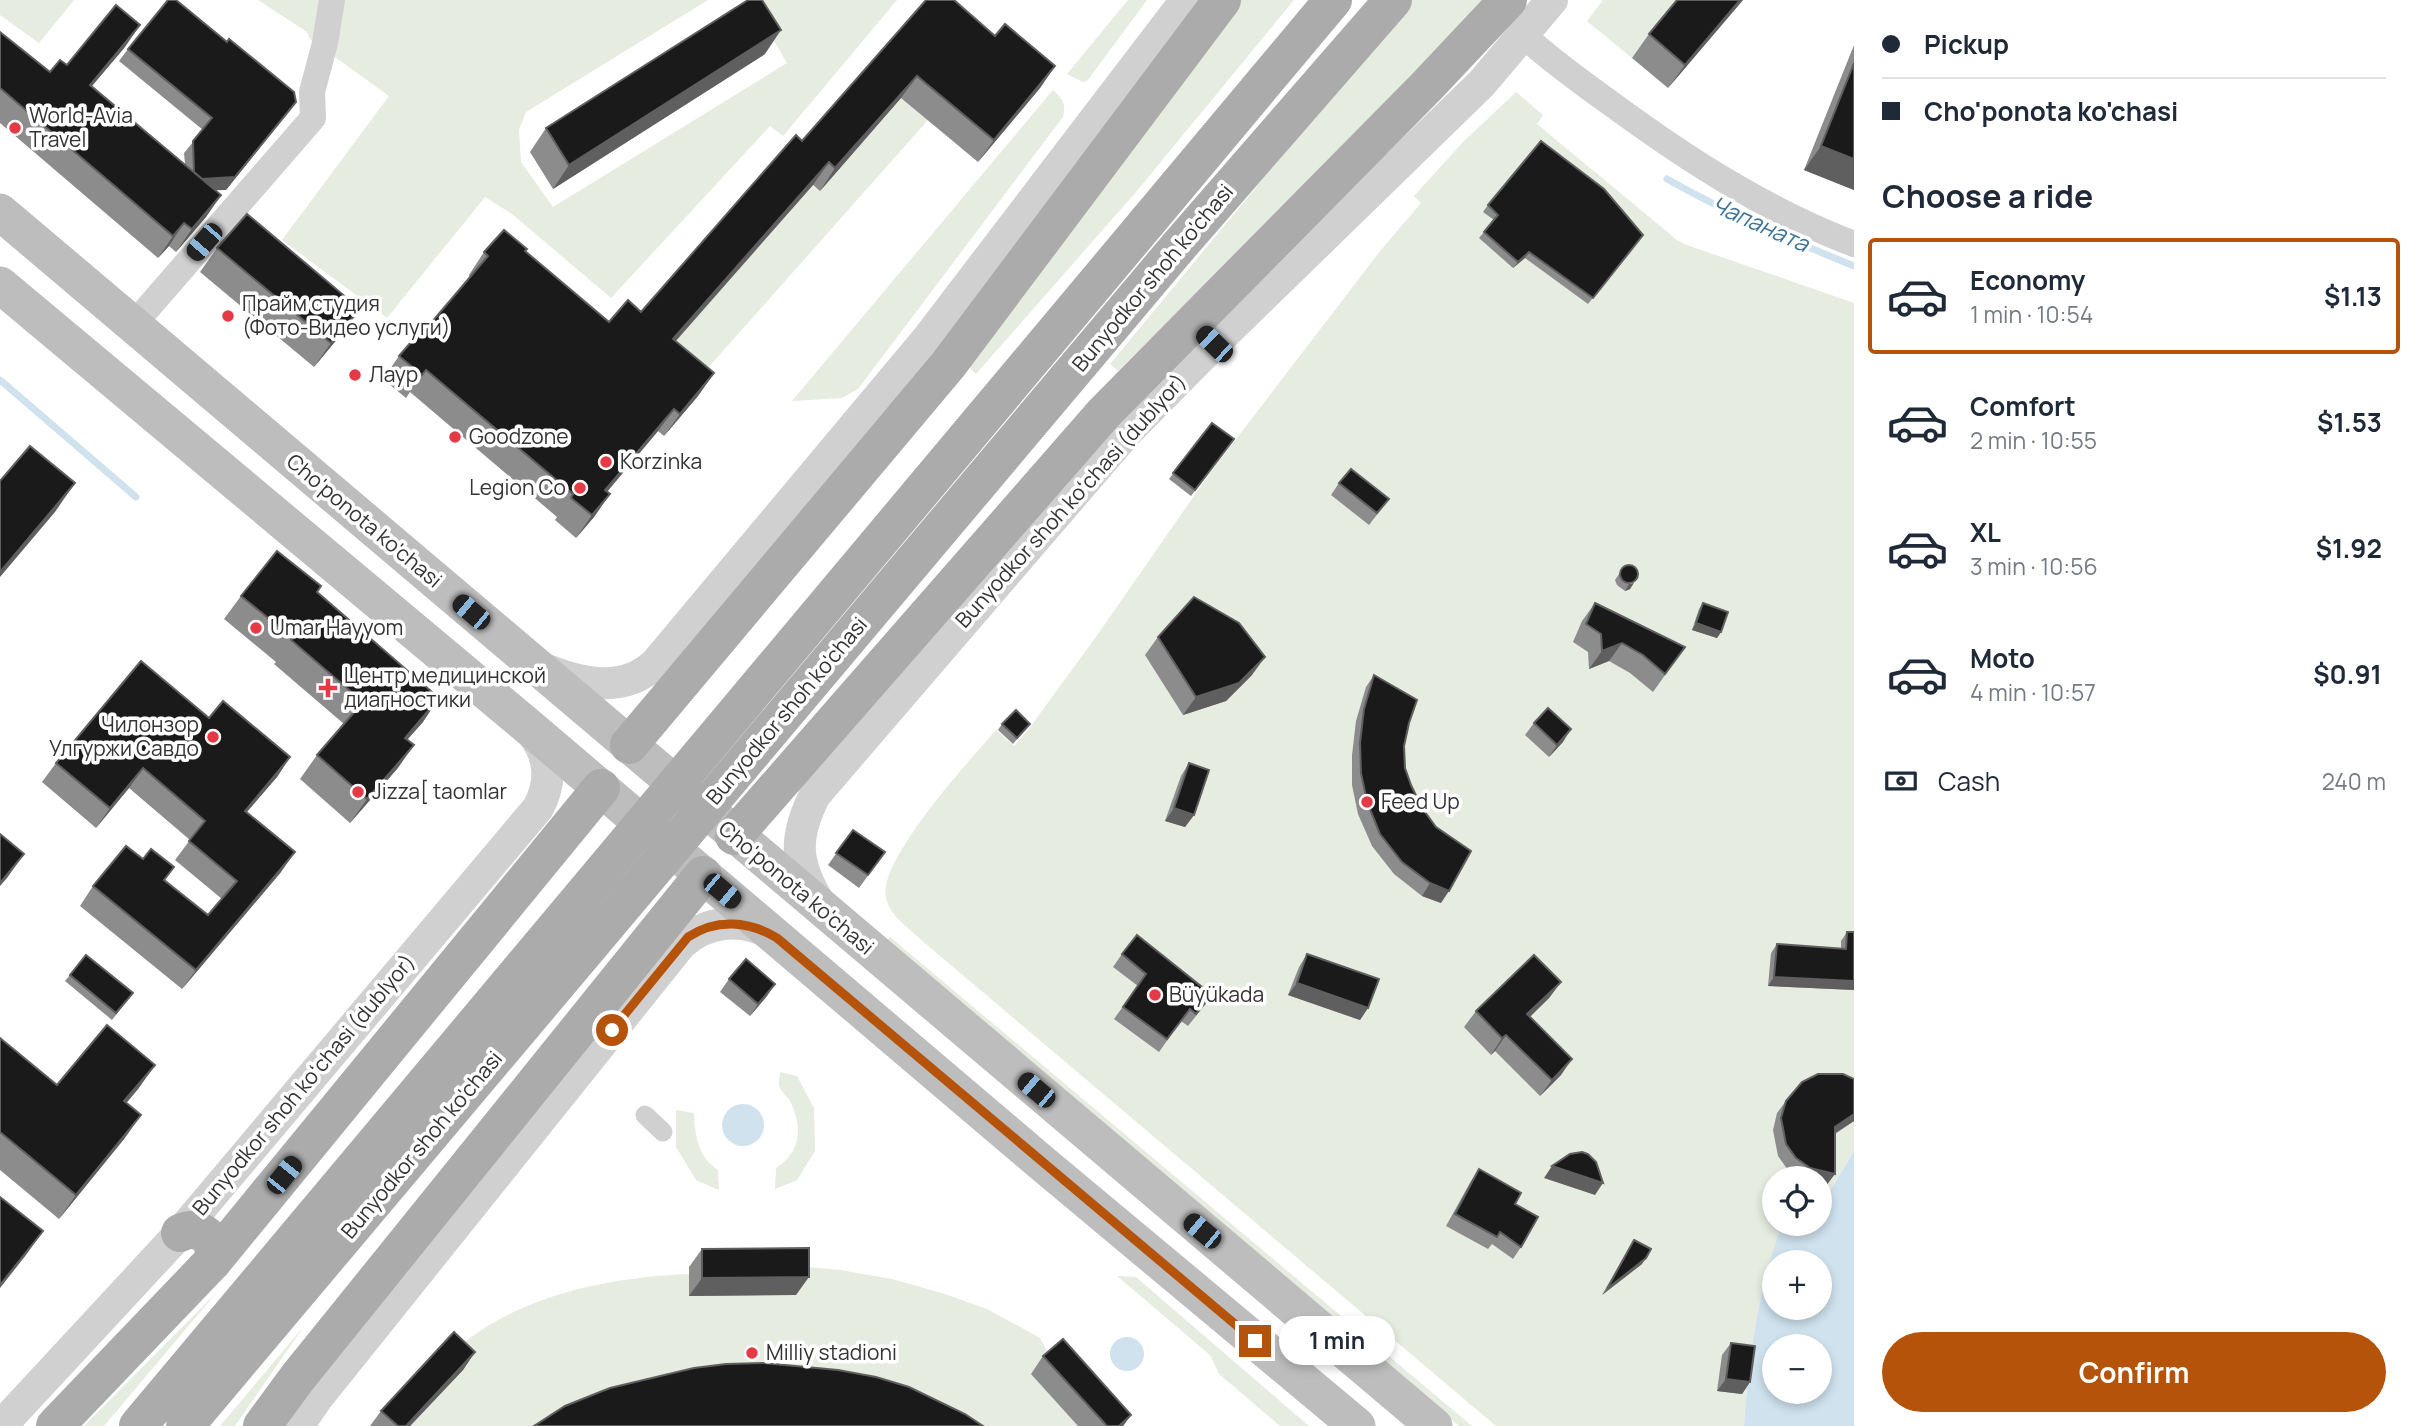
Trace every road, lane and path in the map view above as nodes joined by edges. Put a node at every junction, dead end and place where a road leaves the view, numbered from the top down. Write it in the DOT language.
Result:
graph roads {
  1 [pos="332,0"];
  2 [pos="1186,0"];
  3 [pos="1222,0"];
  4 [pos="1333,0"];
  5 [pos="1393,0"];
  6 [pos="1508,0"];
  7 [pos="1552,0"];
  8 [pos="1524,36"];
  9 [pos="0,212"];
  10 [pos="1854,244"];
  11 [pos="0,285"];
  12 [pos="133,325"];
  13 [pos="1203,333"];
  14 [pos="183,368"];
  15 [pos="150,410"];
  16 [pos="534,665"];
  17 [pos="524,723"];
  18 [pos="629,745"];
  19 [pos="601,788"];
  20 [pos="734,836"];
  21 [pos="703,876"];
  22 [pos="834,919"];
  23 [pos="777,938"];
  24 [pos="645,1115"];
  25 [pos="663,1132"];
  26 [pos="180,1233"];
  27 [pos="213,1261"];
  28 [pos="1,1426"];
  29 [pos="55,1426"];
  30 [pos="138,1426"];
  31 [pos="185,1426"];
  32 [pos="262,1426"];
  33 [pos="298,1426"];
  34 [pos="1357,1426"];
  35 [pos="1434,1426"];
  1 -- 12 [label="street"];
  2 -- 16 [label="street"];
  3 -- 18 [label="main road"];
  4 -- 30 [label="main road, Bunyodkor shoh ko'chasi, bridge"];
  5 -- 31 [label="main road, Bunyodkor shoh ko'chasi, bridge"];
  6 -- 13 [label="main road"];
  7 -- 8 [label="street, Bunyodkor shoh koʻchasi (dublyor)"];
  8 -- 10 [label="street"];
  8 -- 13 [label="street, Bunyodkor shoh koʻchasi (dublyor)"];
  9 -- 12 [label="main road, Cho'ponota ko'chasi"];
  11 -- 15 [label="main road"];
  12 -- 14 [label="main road, Cho'ponota ko'chasi"];
  13 -- 20 [label="main road"];
  13 -- 22 [label="street, Bunyodkor shoh koʻchasi (dublyor)"];
  14 -- 15 [label="main road"];
  14 -- 16 [label="main road, Cho'ponota ko'chasi"];
  15 -- 17 [label="main road"];
  16 -- 18 [label="main road, Cho'ponota ko'chasi"];
  17 -- 19 [label="main road"];
  17 -- 26 [label="street, Bunyodkor shoh koʻchasi (dublyor)"];
  18 -- 20 [label="main road, Cho'ponota ko'chasi"];
  19 -- 21 [label="main road"];
  19 -- 27 [label="main road"];
  20 -- 22 [label="main road, Cho'ponota ko'chasi"];
  21 -- 23 [label="main road"];
  21 -- 32 [label="main road"];
  22 -- 35 [label="main road, Cho'ponota ko'chasi"];
  23 -- 33 [label="street"];
  23 -- 34 [label="main road"];
  24 -- 25 [label="street"];
  26 -- 27 [label="main road"];
  26 -- 28 [label="street, Bunyodkor shoh koʻchasi (dublyor)"];
  27 -- 29 [label="main road"];
}
